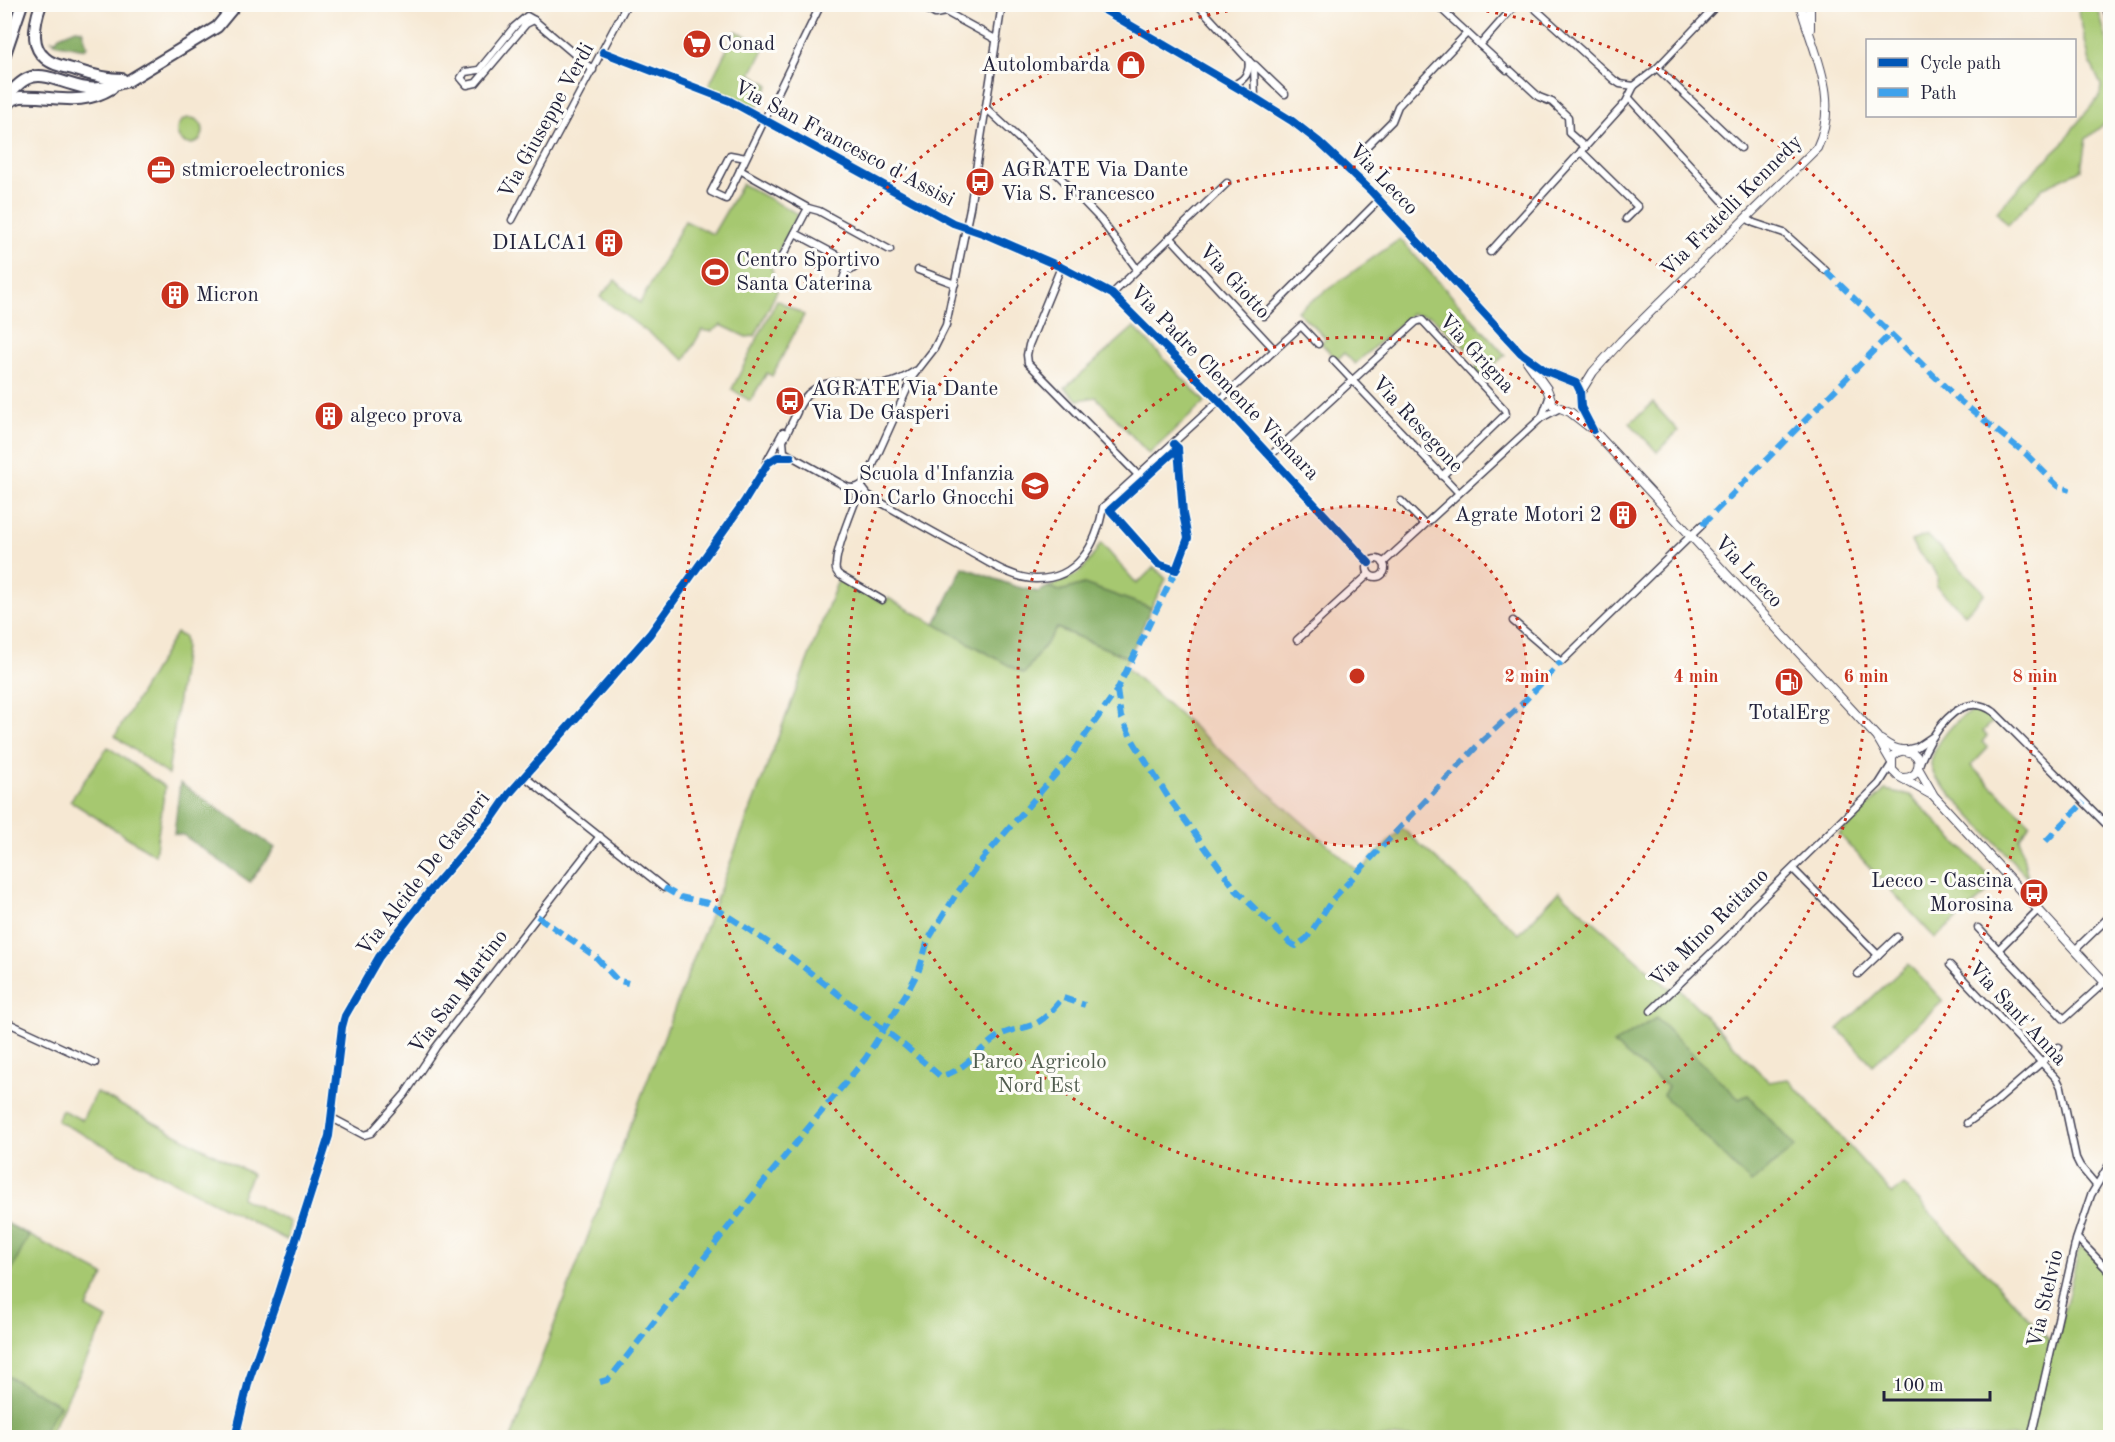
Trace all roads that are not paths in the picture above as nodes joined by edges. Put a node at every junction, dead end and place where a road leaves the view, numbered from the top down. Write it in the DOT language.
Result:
graph roads {
  1 [pos="22,4"];
  2 [pos="41,4"];
  3 [pos="234,4"];
  4 [pos="627,4"];
  5 [pos="821,4"];
  6 [pos="917,4"];
  7 [pos="1094,4"];
  8 [pos="1197,4"];
  9 [pos="1436,4"];
  10 [pos="1516,4"];
  11 [pos="1530,4"];
  12 [pos="1718,4"];
  13 [pos="1800,4"];
  14 [pos="1810,4"];
  15 [pos="2108,4"];
  16 [pos="1002,5"];
  17 [pos="2110,13"];
  18 [pos="534,20"];
  19 [pos="1467,33"];
  20 [pos="1810,37"];
  21 [pos="997,40"];
  22 [pos="1480,45"];
  23 [pos="603,52"];
  24 [pos="4,57"];
  25 [pos="1248,58"];
  26 [pos="1657,68"];
  27 [pos="593,70"];
  28 [pos="135,77"];
  29 [pos="120,84"];
  30 [pos="1233,85"];
  31 [pos="1630,86"];
  32 [pos="1285,94"];
  33 [pos="1255,98"];
  34 [pos="1629,99"];
  35 [pos="4,101"];
  36 [pos="4,107"];
  37 [pos="987,109"];
  38 [pos="764,120"];
  39 [pos="1742,148"];
  40 [pos="1583,149"];
  41 [pos="1357,156"];
  42 [pos="746,158"];
  43 [pos="740,170"];
  44 [pos="1227,183"];
  45 [pos="1379,200"];
  46 [pos="808,208"];
  47 [pos="1731,210"];
  48 [pos="1746,218"];
  49 [pos="1626,219"];
  50 [pos="512,220"];
  51 [pos="967,227"];
  52 [pos="795,233"];
  53 [pos="1170,237"];
  54 [pos="890,250"];
  55 [pos="1490,252"];
  56 [pos="844,259"];
  57 [pos="778,265"];
  58 [pos="1061,267"];
  59 [pos="847,268"];
  60 [pos="1137,269"];
  61 [pos="918,270"];
  62 [pos="1826,271"];
  63 [pos="841,284"];
  64 [pos="955,284"];
  65 [pos="1112,294"];
  66 [pos="1264,316"];
  67 [pos="1318,344"];
  68 [pos="1275,350"];
  69 [pos="1521,352"];
  70 [pos="1333,360"];
  71 [pos="916,371"];
  72 [pos="1593,372"];
  73 [pos="1566,379"];
  74 [pos="1352,380"];
  75 [pos="896,381"];
  76 [pos="1549,395"];
  77 [pos="1580,397"];
  78 [pos="1219,401"];
  79 [pos="900,403"];
  80 [pos="1562,410"];
  81 [pos="797,411"];
  82 [pos="1541,418"];
  83 [pos="1593,430"];
  84 [pos="1270,456"];
  85 [pos="791,457"];
  86 [pos="763,470"];
  87 [pos="1138,476"];
  88 [pos="1442,476"];
  89 [pos="861,486"];
  90 [pos="1458,492"];
  91 [pos="1401,501"];
  92 [pos="1424,524"];
  93 [pos="1702,525"];
  94 [pos="1690,537"];
  95 [pos="1369,563"];
  96 [pos="1383,563"];
  97 [pos="1369,574"];
  98 [pos="882,600"];
  99 [pos="1513,621"];
  100 [pos="1297,640"];
  101 [pos="1935,735"];
  102 [pos="1877,737"];
  103 [pos="1905,750"];
  104 [pos="1891,763"];
  105 [pos="1918,767"];
  106 [pos="525,777"];
  107 [pos="1900,777"];
  108 [pos="1879,784"];
  109 [pos="1934,796"];
  110 [pos="2110,828"];
  111 [pos="600,836"];
  112 [pos="1793,869"];
  113 [pos="664,888"];
  114 [pos="2038,910"];
  115 [pos="2110,916"];
  116 [pos="1978,928"];
  117 [pos="1897,937"];
  118 [pos="1999,949"];
  119 [pos="2075,950"];
  120 [pos="1878,955"];
  121 [pos="1950,965"];
  122 [pos="1858,974"];
  123 [pos="2108,985"];
  124 [pos="1651,1011"];
  125 [pos="4,1021"];
  126 [pos="2059,1047"];
  127 [pos="95,1063"];
  128 [pos="2042,1063"];
  129 [pos="332,1118"];
  130 [pos="1967,1123"];
  131 [pos="2110,1164"];
  132 [pos="2096,1185"];
  133 [pos="2077,1238"];
  134 [pos="2110,1272"];
  135 [pos="235,1437"];
  136 [pos="2031,1437"];
  1 -- 24 [label="highway"];
  2 -- 28 [label="highway"];
  3 -- 28 [label="highway"];
  4 -- 23 [label="street, Via Giuseppe Verdi"];
  5 -- 38 [label="street"];
  6 -- 21 [label="street"];
  7 -- 30 [label="street, Via Lecco"];
  8 -- 25 [label="street"];
  9 -- 19 [label="street"];
  10 -- 22 [label="street"];
  11 -- 31 [label="street"];
  12 -- 26 [label="street"];
  13 -- 20 [label="street, Via Fratelli Kennedy"];
  14 -- 20 [label="street, Via Fratelli Kennedy"];
  15 -- 17 [label="highway"];
  16 -- 21 [label="street"];
  18 -- 18 [label="street"];
  18 -- 27 [label="street"];
  19 -- 22 [label="street"];
  19 -- 41 [label="street"];
  20 -- 48 [label="street, Via Fratelli Kennedy"];
  21 -- 37 [label="street"];
  22 -- 40 [label="street"];
  23 -- 27 [label="street, Via Giuseppe Verdi"];
  23 -- 38 [label="street, Via San Francesco d'Assisi"];
  25 -- 30 [label="street"];
  25 -- 32 [label="street"];
  25 -- 33 [label="street"];
  26 -- 31 [label="street"];
  26 -- 39 [label="street"];
  27 -- 50 [label="street, Via Giuseppe Verdi"];
  28 -- 29 [label="highway"];
  29 -- 35 [label="highway"];
  29 -- 36 [label="highway"];
  30 -- 33 [label="street, Via Lecco"];
  31 -- 34 [label="street"];
  33 -- 45 [label="street, Via Lecco"];
  34 -- 40 [label="street"];
  34 -- 47 [label="street"];
  37 -- 51 [label="street"];
  37 -- 60 [label="street"];
  38 -- 42 [label="street"];
  38 -- 51 [label="street, Via San Francesco d'Assisi"];
  40 -- 49 [label="street"];
  40 -- 55 [label="street"];
  42 -- 43 [label="street"];
  42 -- 43 [label="street"];
  43 -- 46 [label="street"];
  44 -- 53 [label="street"];
  45 -- 66 [label="street"];
  45 -- 69 [label="street, Via Lecco"];
  46 -- 52 [label="street"];
  46 -- 54 [label="street"];
  48 -- 62 [label="street"];
  48 -- 72 [label="street, Via Fratelli Kennedy"];
  51 -- 58 [label="street, Via Padre Clemente Vismara"];
  51 -- 64 [label="street"];
  52 -- 56 [label="street"];
  52 -- 57 [label="street"];
  53 -- 60 [label="street"];
  53 -- 68 [label="street, Via Giotto"];
  56 -- 59 [label="street"];
  56 -- 59 [label="street"];
  58 -- 65 [label="street, Via Padre Clemente Vismara"];
  58 -- 87 [label="street"];
  59 -- 63 [label="street"];
  60 -- 65 [label="street"];
  61 -- 64 [label="street"];
  64 -- 71 [label="street"];
  65 -- 78 [label="street, Via Padre Clemente Vismara"];
  67 -- 68 [label="street"];
  68 -- 78 [label="street"];
  69 -- 73 [label="street, Via Lecco"];
  69 -- 76 [label="street, Via Lecco"];
  70 -- 74 [label="street, Via Resegone"];
  71 -- 75 [label="street"];
  71 -- 79 [label="street"];
  72 -- 73 [label="street"];
  72 -- 77 [label="street, Via Fratelli Kennedy"];
  73 -- 76 [label="street"];
  73 -- 77 [label="street, Via Lecco"];
  74 -- 84 [label="street"];
  74 -- 88 [label="street, Via Resegone"];
  74 -- 88 [label="street, Via Grigna"];
  75 -- 79 [label="street"];
  75 -- 81 [label="street"];
  76 -- 80 [label="street, Via Lecco"];
  76 -- 82 [label="street"];
  77 -- 80 [label="street"];
  77 -- 83 [label="street, Via Lecco"];
  78 -- 84 [label="street, Via Padre Clemente Vismara"];
  78 -- 87 [label="street"];
  79 -- 89 [label="street"];
  80 -- 82 [label="street"];
  80 -- 83 [label="street, Via Lecco"];
  81 -- 85 [label="street"];
  81 -- 86 [label="street, Via Alcide De Gasperi"];
  82 -- 90 [label="street"];
  83 -- 94 [label="street, Via Lecco"];
  84 -- 95 [label="street, Via Padre Clemente Vismara"];
  85 -- 86 [label="street"];
  85 -- 89 [label="street"];
  86 -- 106 [label="street, Via Alcide De Gasperi"];
  87 -- 89 [label="street"];
  88 -- 90 [label="street, Via Resegone"];
  89 -- 98 [label="street"];
  90 -- 92 [label="street"];
  91 -- 92 [label="street"];
  92 -- 96 [label="street"];
  93 -- 94 [label="street"];
  94 -- 99 [label="street"];
  94 -- 102 [label="street, Via Lecco"];
  95 -- 96 [label="street"];
  95 -- 97 [label="street"];
  96 -- 97 [label="street"];
  97 -- 100 [label="street"];
  101 -- 103 [label="street"];
  101 -- 105 [label="street"];
  101 -- 110 [label="street"];
  102 -- 103 [label="street, Via Lecco"];
  102 -- 104 [label="street, Via Lecco"];
  103 -- 104 [label="street"];
  103 -- 105 [label="street, Via Lecco"];
  104 -- 107 [label="street, Via Lecco"];
  104 -- 108 [label="street, Via Mino Reitano"];
  105 -- 107 [label="street"];
  105 -- 109 [label="street, Via Lecco"];
  106 -- 111 [label="street"];
  106 -- 129 [label="street, Via Alcide De Gasperi"];
  107 -- 108 [label="street, Via Mino Reitano"];
  107 -- 109 [label="street, Via Lecco"];
  108 -- 112 [label="street, Via Mino Reitano"];
  109 -- 114 [label="street, Via Lecco"];
  111 -- 113 [label="street"];
  111 -- 129 [label="street, Via San Martino"];
  112 -- 120 [label="street, Via Mino Reitano"];
  112 -- 124 [label="street, Via Mino Reitano"];
  114 -- 118 [label="street"];
  114 -- 119 [label="street, Via Lecco"];
  115 -- 119 [label="street"];
  116 -- 118 [label="street"];
  117 -- 120 [label="street"];
  118 -- 123 [label="street"];
  119 -- 123 [label="street, Via Lecco"];
  120 -- 122 [label="street"];
  121 -- 128 [label="street, Via Sant'Anna"];
  125 -- 127 [label="street"];
  126 -- 128 [label="street"];
  128 -- 130 [label="street"];
  128 -- 132 [label="street, Via Sant'Anna"];
  129 -- 135 [label="street, Via Alcide De Gasperi"];
  131 -- 132 [label="street, Via Stelvio"];
  132 -- 133 [label="street, Via Stelvio"];
  133 -- 134 [label="street, Via Stelvio"];
  133 -- 136 [label="street, Via Stelvio"];
}
